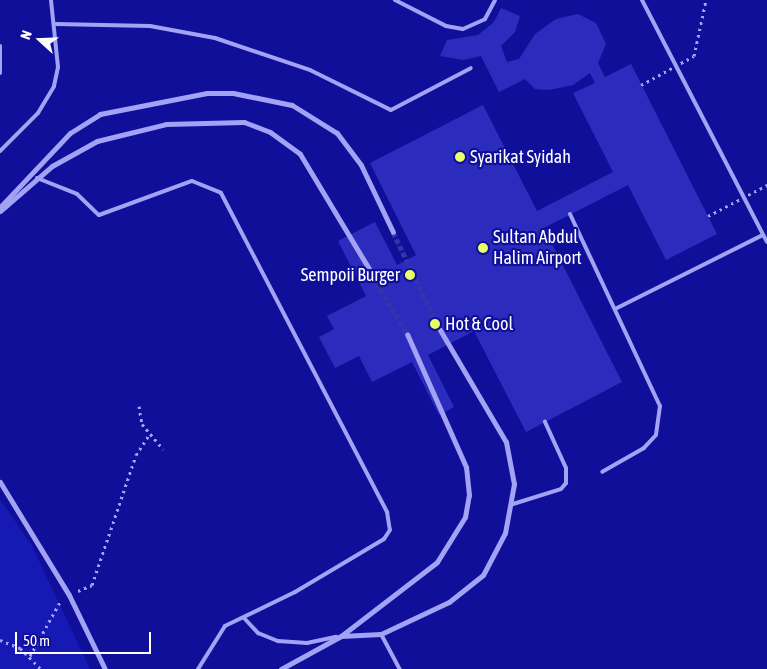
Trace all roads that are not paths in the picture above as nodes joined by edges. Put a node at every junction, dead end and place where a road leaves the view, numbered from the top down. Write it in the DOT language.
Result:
graph roads {
  1 [pos="51,0"];
  2 [pos="396,0"];
  3 [pos="495,0"];
  4 [pos="642,0"];
  5 [pos="56,24"];
  6 [pos="0,46"];
  7 [pos="471,68"];
  8 [pos="0,73"];
  9 [pos="0,151"];
  10 [pos="37,178"];
  11 [pos="0,209"];
  12 [pos="570,214"];
  13 [pos="393,232"];
  14 [pos="763,235"];
  15 [pos="767,242"];
  16 [pos="369,269"];
  17 [pos="615,309"];
  18 [pos="440,330"];
  19 [pos="407,334"];
  20 [pos="545,422"];
  21 [pos="602,472"];
  22 [pos="0,482"];
  23 [pos="513,504"];
  24 [pos="244,618"];
  25 [pos="381,634"];
  26 [pos="341,636"];
  27 [pos="105,669"];
  28 [pos="198,669"];
  29 [pos="281,669"];
  30 [pos="400,669"];
  1 -- 5 [label="lane"];
  2 -- 3 [label="lane"];
  4 -- 14 [label="lane"];
  5 -- 7 [label="lane"];
  5 -- 9 [label="lane"];
  6 -- 8 [label="lane"];
  10 -- 11 [label="street"];
  10 -- 16 [label="street"];
  10 -- 24 [label="lane"];
  11 -- 13 [label="street"];
  12 -- 17 [label="lane"];
  14 -- 15 [label="lane"];
  14 -- 17 [label="lane"];
  17 -- 21 [label="lane"];
  18 -- 23 [label="street"];
  19 -- 26 [label="street"];
  20 -- 23 [label="lane"];
  22 -- 27 [label="street"];
  23 -- 25 [label="street"];
  24 -- 26 [label="lane"];
  24 -- 28 [label="lane"];
  25 -- 26 [label="street"];
  25 -- 30 [label="lane"];
  26 -- 29 [label="street"];
}
